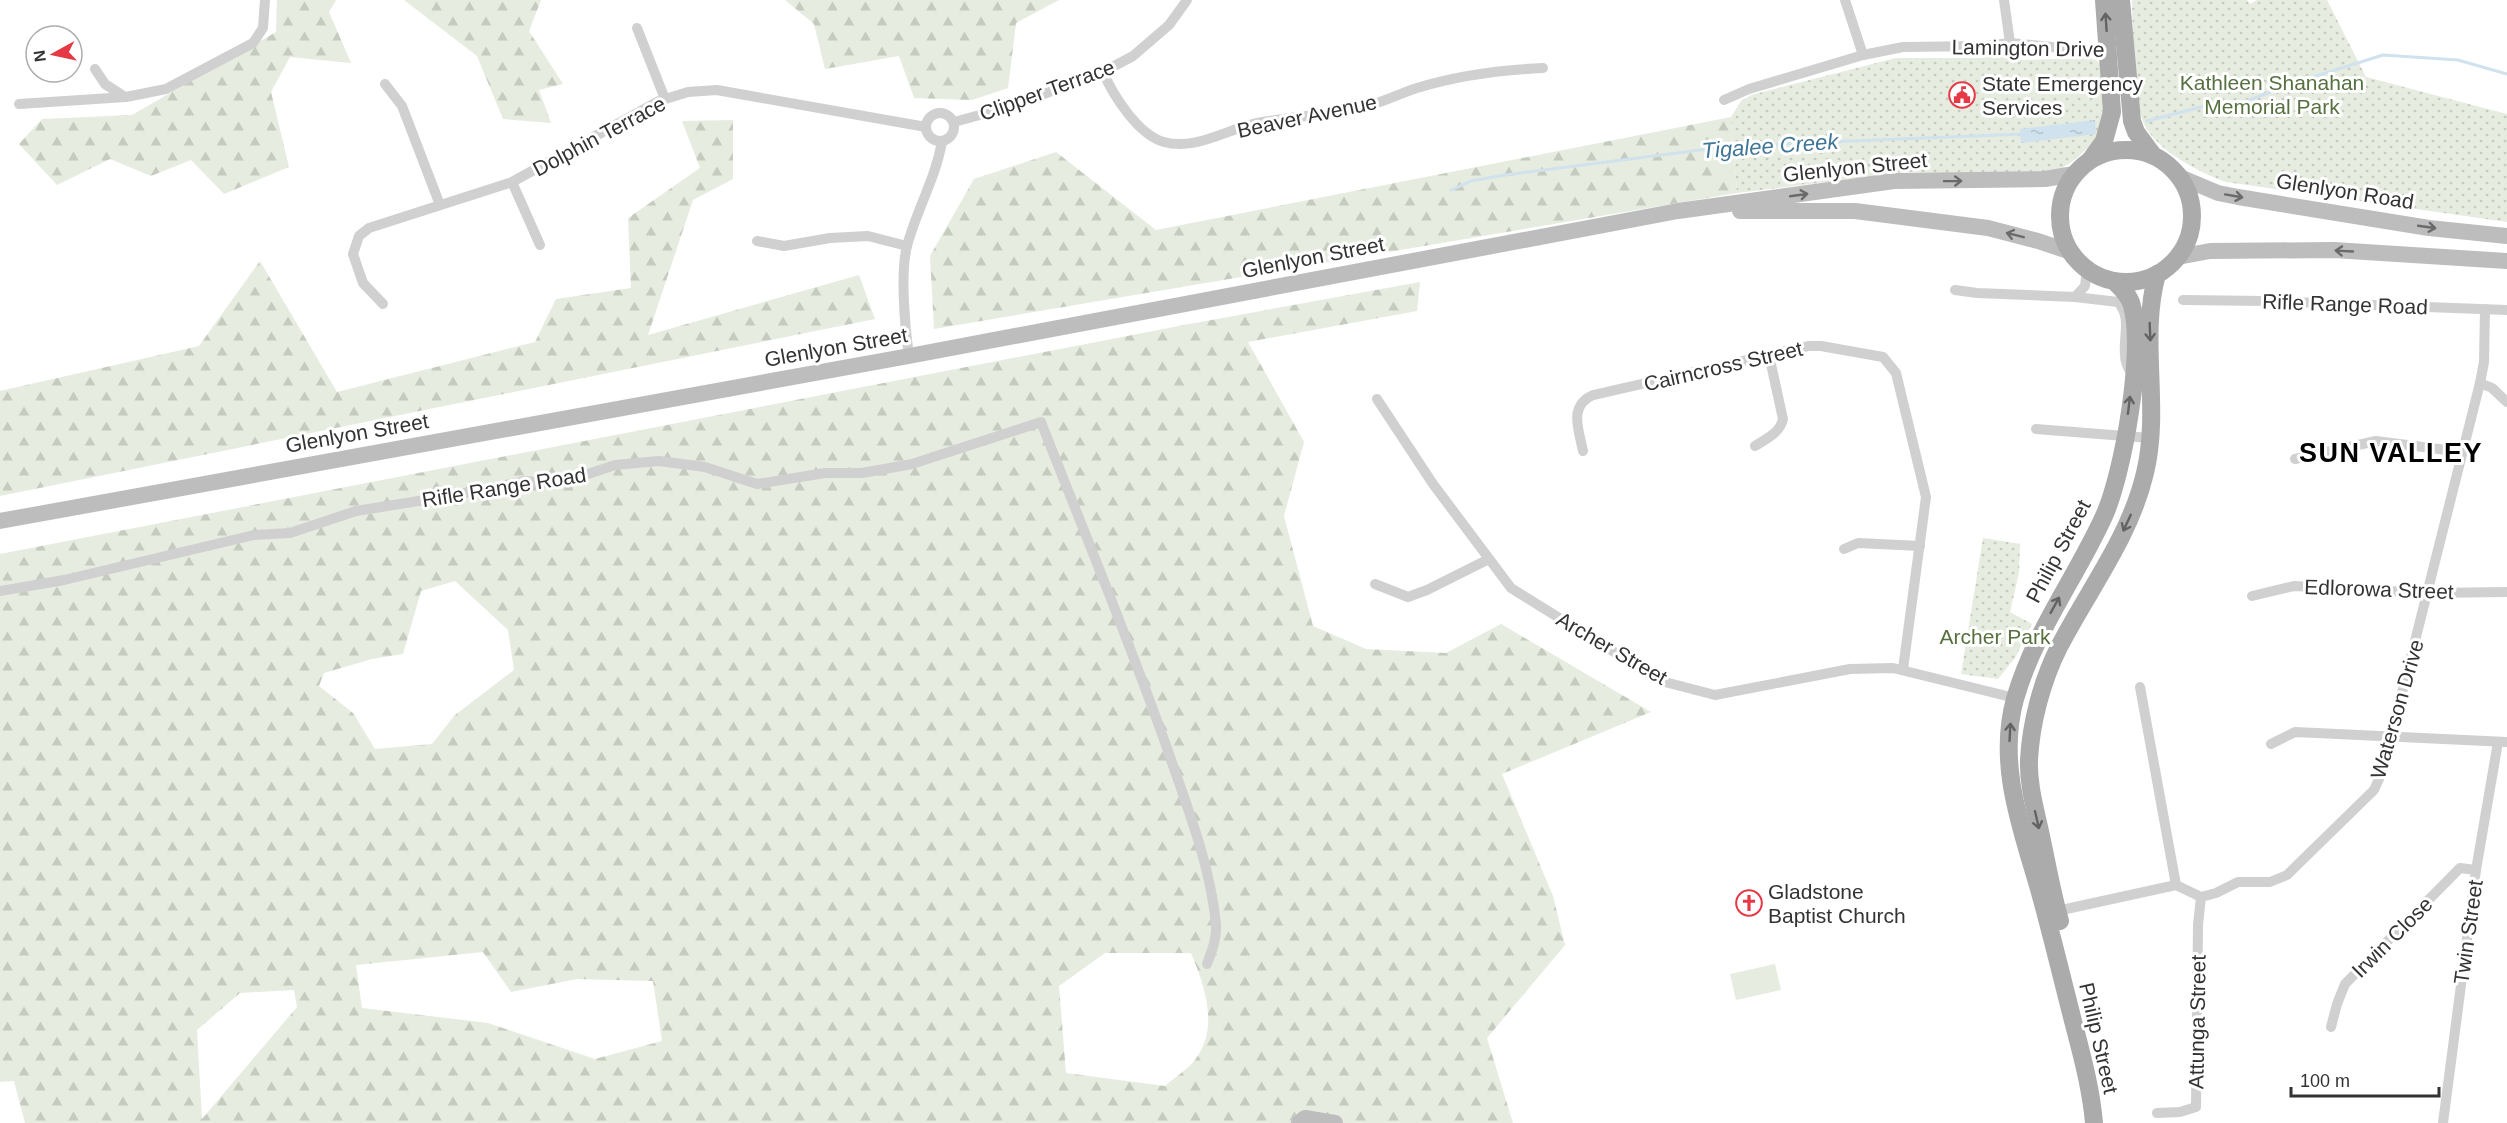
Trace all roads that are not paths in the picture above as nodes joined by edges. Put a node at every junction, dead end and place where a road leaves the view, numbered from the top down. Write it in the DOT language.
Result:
graph roads {
  1 [pos="265,0"];
  2 [pos="1186,0"];
  3 [pos="1845,0"];
  4 [pos="2004,0"];
  5 [pos="2104,0"];
  6 [pos="2121,0"];
  7 [pos="637,28"];
  8 [pos="2010,43"];
  9 [pos="2116,49"];
  10 [pos="1863,55"];
  11 [pos="1543,68"];
  12 [pos="95,69"];
  13 [pos="1103,72"];
  14 [pos="385,84"];
  15 [pos="126,97"];
  16 [pos="665,99"];
  17 [pos="1724,100"];
  18 [pos="19,104"];
  19 [pos="954,122"];
  20 [pos="926,127"];
  21 [pos="942,141"];
  22 [pos="2153,155"];
  23 [pos="2091,159"];
  24 [pos="2074,174"];
  25 [pos="2180,177"];
  26 [pos="512,182"];
  27 [pos="440,205"];
  28 [pos="1678,211"];
  29 [pos="2507,236"];
  30 [pos="757,241"];
  31 [pos="540,245"];
  32 [pos="907,246"];
  33 [pos="2071,252"];
  34 [pos="2178,257"];
  35 [pos="2507,261"];
  36 [pos="2087,269"];
  37 [pos="2157,274"];
  38 [pos="2114,281"];
  39 [pos="1955,290"];
  40 [pos="2076,297"];
  41 [pos="2183,300"];
  42 [pos="383,304"];
  43 [pos="2485,309"];
  44 [pos="2507,310"];
  45 [pos="1769,355"];
  46 [pos="909,356"];
  47 [pos="2133,379"];
  48 [pos="2480,383"];
  49 [pos="1377,399"];
  50 [pos="2507,402"];
  51 [pos="2036,429"];
  52 [pos="2126,436"];
  53 [pos="2150,438"];
  54 [pos="1755,446"];
  55 [pos="1583,451"];
  56 [pos="2462,452"];
  57 [pos="2295,459"];
  58 [pos="0,521"];
  59 [pos="1920,546"];
  60 [pos="1844,549"];
  61 [pos="1489,559"];
  62 [pos="1375,584"];
  63 [pos="0,591"];
  64 [pos="2507,592"];
  65 [pos="2428,593"];
  66 [pos="2252,596"];
  67 [pos="1903,669"];
  68 [pos="2140,687"];
  69 [pos="2042,692"];
  70 [pos="2015,698"];
  71 [pos="2391,738"];
  72 [pos="2503,742"];
  73 [pos="2271,744"];
  74 [pos="2476,870"];
  75 [pos="2176,885"];
  76 [pos="2201,897"];
  77 [pos="2057,911"];
  78 [pos="1207,964"];
  79 [pos="2331,1027"];
  80 [pos="2157,1113"];
  81 [pos="1299,1123"];
  82 [pos="1335,1123"];
  83 [pos="2094,1123"];
  84 [pos="2106,1123"];
  85 [pos="2444,1123"];
  1 -- 15 [label="street"];
  2 -- 13 [label="street, Clipper Terrace"];
  3 -- 10 [label="street"];
  4 -- 8 [label="street"];
  9 -- 5 [label="main road, one-way"];
  6 -- 9 [label="main road"];
  7 -- 16 [label="street"];
  8 -- 9 [label="street, Lamington Drive"];
  8 -- 10 [label="street, Lamington Drive"];
  9 -- 22 [label="main road"];
  9 -- 23 [label="main road"];
  10 -- 17 [label="street, Lamington Drive"];
  11 -- 13 [label="street, Beaver Avenue"];
  12 -- 15 [label="street"];
  13 -- 19 [label="street, Clipper Terrace"];
  14 -- 27 [label="street"];
  15 -- 18 [label="street"];
  16 -- 20 [label="street, Dolphin Terrace"];
  16 -- 26 [label="street, Dolphin Terrace"];
  19 -- 20 [label="street"];
  19 -- 21 [label="street"];
  20 -- 21 [label="street"];
  21 -- 32 [label="street"];
  22 -- 23 [label="main road"];
  22 -- 25 [label="main road"];
  23 -- 24 [label="main road"];
  28 -- 24 [label="main road, Glenlyon Street, one-way"];
  24 -- 33 [label="main road"];
  25 -- 29 [label="main road, Glenlyon Road, one-way"];
  25 -- 34 [label="main road"];
  26 -- 27 [label="street, Dolphin Terrace"];
  26 -- 31 [label="street"];
  27 -- 42 [label="street, Dolphin Terrace"];
  33 -- 28 [label="main road, Glenlyon Street, one-way"];
  28 -- 46 [label="main road, Glenlyon Street"];
  30 -- 32 [label="street"];
  32 -- 46 [label="street"];
  33 -- 36 [label="main road"];
  35 -- 34 [label="main road, one-way"];
  34 -- 37 [label="main road"];
  36 -- 38 [label="main road"];
  36 -- 40 [label="street"];
  37 -- 38 [label="main road"];
  37 -- 53 [label="main road, Philip Street, one-way"];
  38 -- 47 [label="main road, Philip Street"];
  39 -- 40 [label="street"];
  40 -- 47 [label="street"];
  41 -- 43 [label="street, Rifle Range Road"];
  43 -- 44 [label="street, Rifle Range Road"];
  43 -- 48 [label="street, Waterson Drive"];
  45 -- 54 [label="street"];
  45 -- 55 [label="street, Cairncross Street"];
  45 -- 59 [label="street, Cairncross Street"];
  46 -- 58 [label="main road, Glenlyon Street"];
  52 -- 47 [label="main road, Philip Street, one-way"];
  48 -- 50 [label="street"];
  48 -- 56 [label="street, Waterson Drive"];
  49 -- 61 [label="street, Archer Street"];
  51 -- 52 [label="street"];
  52 -- 53 [label="street"];
  70 -- 52 [label="main road, Philip Street, one-way"];
  53 -- 69 [label="main road, Philip Street, one-way"];
  56 -- 57 [label="street"];
  56 -- 65 [label="street, Waterson Drive"];
  59 -- 60 [label="street"];
  59 -- 67 [label="street, Cairncross Street"];
  61 -- 62 [label="street"];
  61 -- 67 [label="street, Archer Street"];
  63 -- 78 [label="street, Rifle Range Road"];
  64 -- 65 [label="street, Edlorowa Street"];
  65 -- 66 [label="street, Edlorowa Street"];
  65 -- 71 [label="street, Waterson Drive"];
  67 -- 70 [label="street, Archer Street"];
  68 -- 75 [label="street"];
  69 -- 70 [label="main road"];
  69 -- 77 [label="main road, Philip Street, one-way"];
  83 -- 70 [label="main road, Philip Street, one-way"];
  71 -- 72 [label="street"];
  71 -- 73 [label="street"];
  71 -- 76 [label="street, Waterson Drive"];
  72 -- 74 [label="street, Twin Street"];
  74 -- 79 [label="street, Irwin Close"];
  74 -- 85 [label="street, Twin Street"];
  75 -- 76 [label="street"];
  75 -- 77 [label="street"];
  76 -- 80 [label="street, Attunga Street"];
  77 -- 84 [label="main road, Philip Street"];
  81 -- 82 [label="main road"];
}
